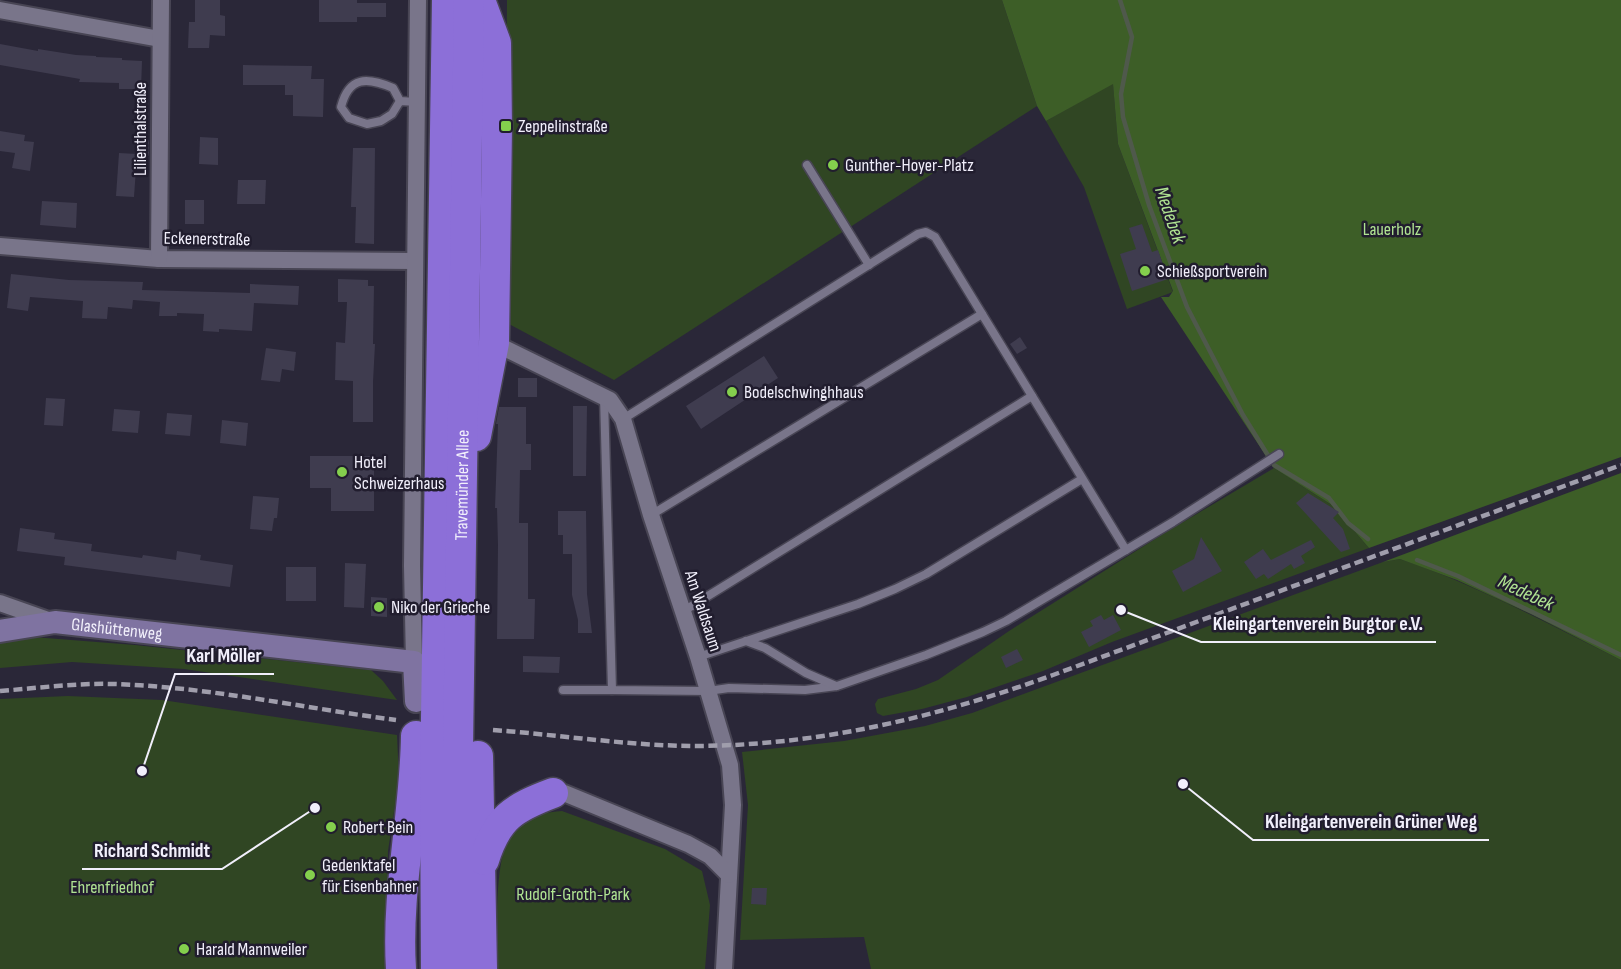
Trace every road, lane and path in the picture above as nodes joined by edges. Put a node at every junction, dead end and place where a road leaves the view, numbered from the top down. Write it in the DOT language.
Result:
graph roads {
  1 [pos="161,0"];
  2 [pos="418,0"];
  3 [pos="447,0"];
  4 [pos="469,0"];
  5 [pos="480,0"];
  6 [pos="0,10"];
  7 [pos="160,39"];
  8 [pos="400,101"];
  9 [pos="417,102"];
  10 [pos="807,165"];
  11 [pos="0,246"];
  12 [pos="159,259"];
  13 [pos="415,261"];
  14 [pos="869,265"];
  15 [pos="982,314"];
  16 [pos="494,343"];
  17 [pos="1032,396"];
  18 [pos="604,397"];
  19 [pos="623,419"];
  20 [pos="1279,454"];
  21 [pos="1082,479"];
  22 [pos="651,515"];
  23 [pos="460,519"];
  24 [pos="1126,550"];
  25 [pos="0,603"];
  26 [pos="682,612"];
  27 [pos="55,622"];
  28 [pos="0,631"];
  29 [pos="746,641"];
  30 [pos="698,657"];
  31 [pos="414,662"];
  32 [pos="837,686"];
  33 [pos="563,690"];
  34 [pos="612,690"];
  35 [pos="708,691"];
  36 [pos="416,701"];
  37 [pos="435,783"];
  38 [pos="553,793"];
  39 [pos="480,871"];
  40 [pos="729,875"];
  41 [pos="400,969"];
  42 [pos="407,969"];
  43 [pos="436,969"];
  44 [pos="458,969"];
  45 [pos="482,969"];
  46 [pos="724,969"];
  1 -- 7 [label="street, Lilienthalstraße"];
  2 -- 9 [label="street"];
  3 -- 37 [label="highway, Travemünder Allee"];
  4 -- 23 [label="highway, Travemünder Allee"];
  5 -- 16 [label="highway"];
  6 -- 7 [label="street"];
  7 -- 12 [label="street, Lilienthalstraße"];
  8 -- 8 [label="lane"];
  8 -- 9 [label="lane"];
  9 -- 13 [label="street"];
  10 -- 14 [label="lane"];
  11 -- 12 [label="street, Eckenerstraße"];
  12 -- 13 [label="street, Eckenerstraße"];
  13 -- 31 [label="street"];
  14 -- 15 [label="lane"];
  14 -- 19 [label="lane"];
  15 -- 17 [label="lane"];
  15 -- 22 [label="lane"];
  16 -- 18 [label="street, Am Waldsaum"];
  16 -- 23 [label="highway"];
  17 -- 21 [label="lane"];
  17 -- 26 [label="lane"];
  18 -- 19 [label="street, Am Waldsaum"];
  18 -- 34 [label="lane"];
  19 -- 22 [label="street, Am Waldsaum"];
  20 -- 24 [label="lane"];
  21 -- 24 [label="lane"];
  21 -- 29 [label="lane"];
  22 -- 26 [label="street, Am Waldsaum"];
  23 -- 39 [label="highway"];
  23 -- 44 [label="highway, Travemünder Allee"];
  24 -- 32 [label="lane"];
  25 -- 27 [label="street"];
  26 -- 30 [label="street, Am Waldsaum"];
  27 -- 28 [label="street, Glashüttenweg"];
  27 -- 31 [label="street, Glashüttenweg"];
  29 -- 30 [label="lane"];
  29 -- 32 [label="lane"];
  30 -- 35 [label="street, Am Waldsaum"];
  31 -- 36 [label="street"];
  32 -- 35 [label="lane"];
  33 -- 34 [label="lane"];
  34 -- 35 [label="lane"];
  35 -- 40 [label="street, Am Waldsaum"];
  36 -- 41 [label="highway"];
  37 -- 42 [label="highway"];
  37 -- 43 [label="highway, Travemünder Allee"];
  38 -- 39 [label="highway"];
  38 -- 40 [label="street"];
  39 -- 45 [label="highway"];
  40 -- 46 [label="street, Am Waldsaum"];
}
